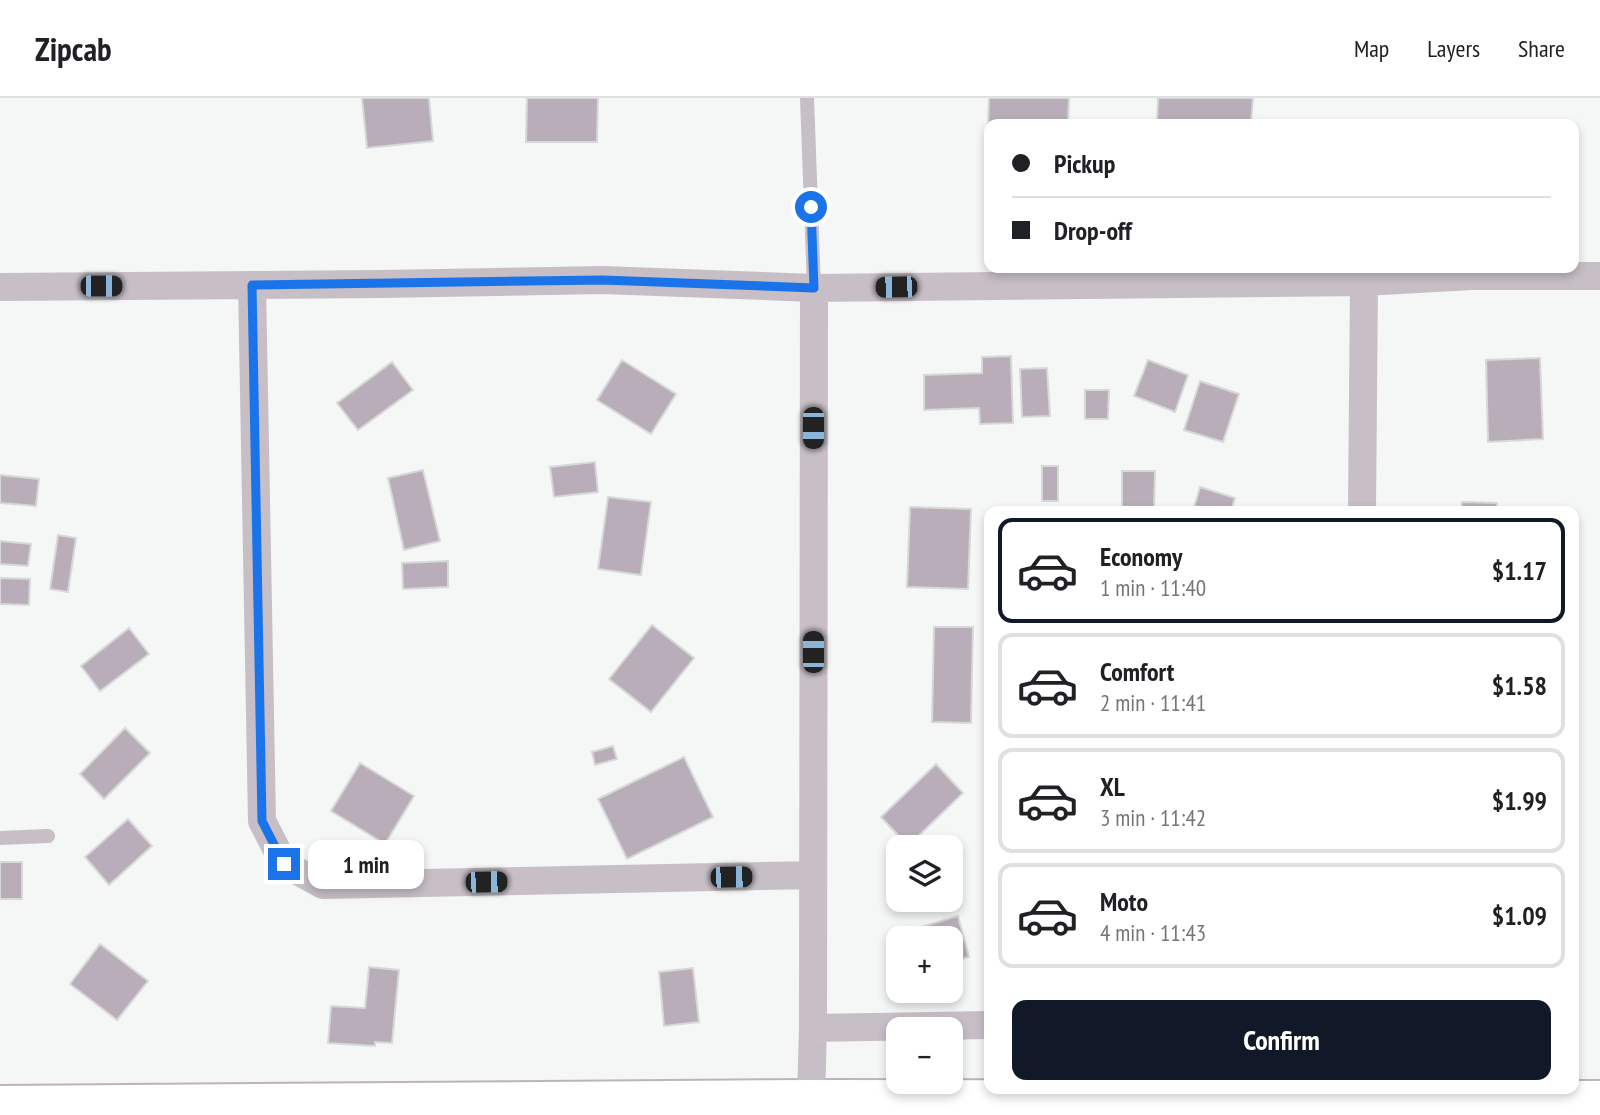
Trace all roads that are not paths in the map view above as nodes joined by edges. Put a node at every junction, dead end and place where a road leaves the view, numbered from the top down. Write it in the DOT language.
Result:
graph roads {
  1 [pos="807,98"];
  2 [pos="1600,276"];
  3 [pos="1364,282"];
  4 [pos="252,285"];
  5 [pos="0,287"];
  6 [pos="814,288"];
  7 [pos="1362,506"];
  8 [pos="48,836"];
  9 [pos="0,838"];
  10 [pos="813,875"];
  11 [pos="984,1025"];
  12 [pos="813,1028"];
  13 [pos="811,1099"];
  14 [pos="1600,1100"];
  15 [pos="0,1105"];
  1 -- 6 [label="lane"];
  2 -- 3 [label="street"];
  3 -- 6 [label="street"];
  3 -- 7 [label="street"];
  4 -- 5 [label="street"];
  4 -- 6 [label="street"];
  4 -- 10 [label="street"];
  6 -- 10 [label="street"];
  8 -- 9 [label="lane"];
  10 -- 12 [label="street"];
  11 -- 12 [label="street"];
  12 -- 13 [label="street"];
  13 -- 14 [label="street"];
  13 -- 15 [label="street"];
}
